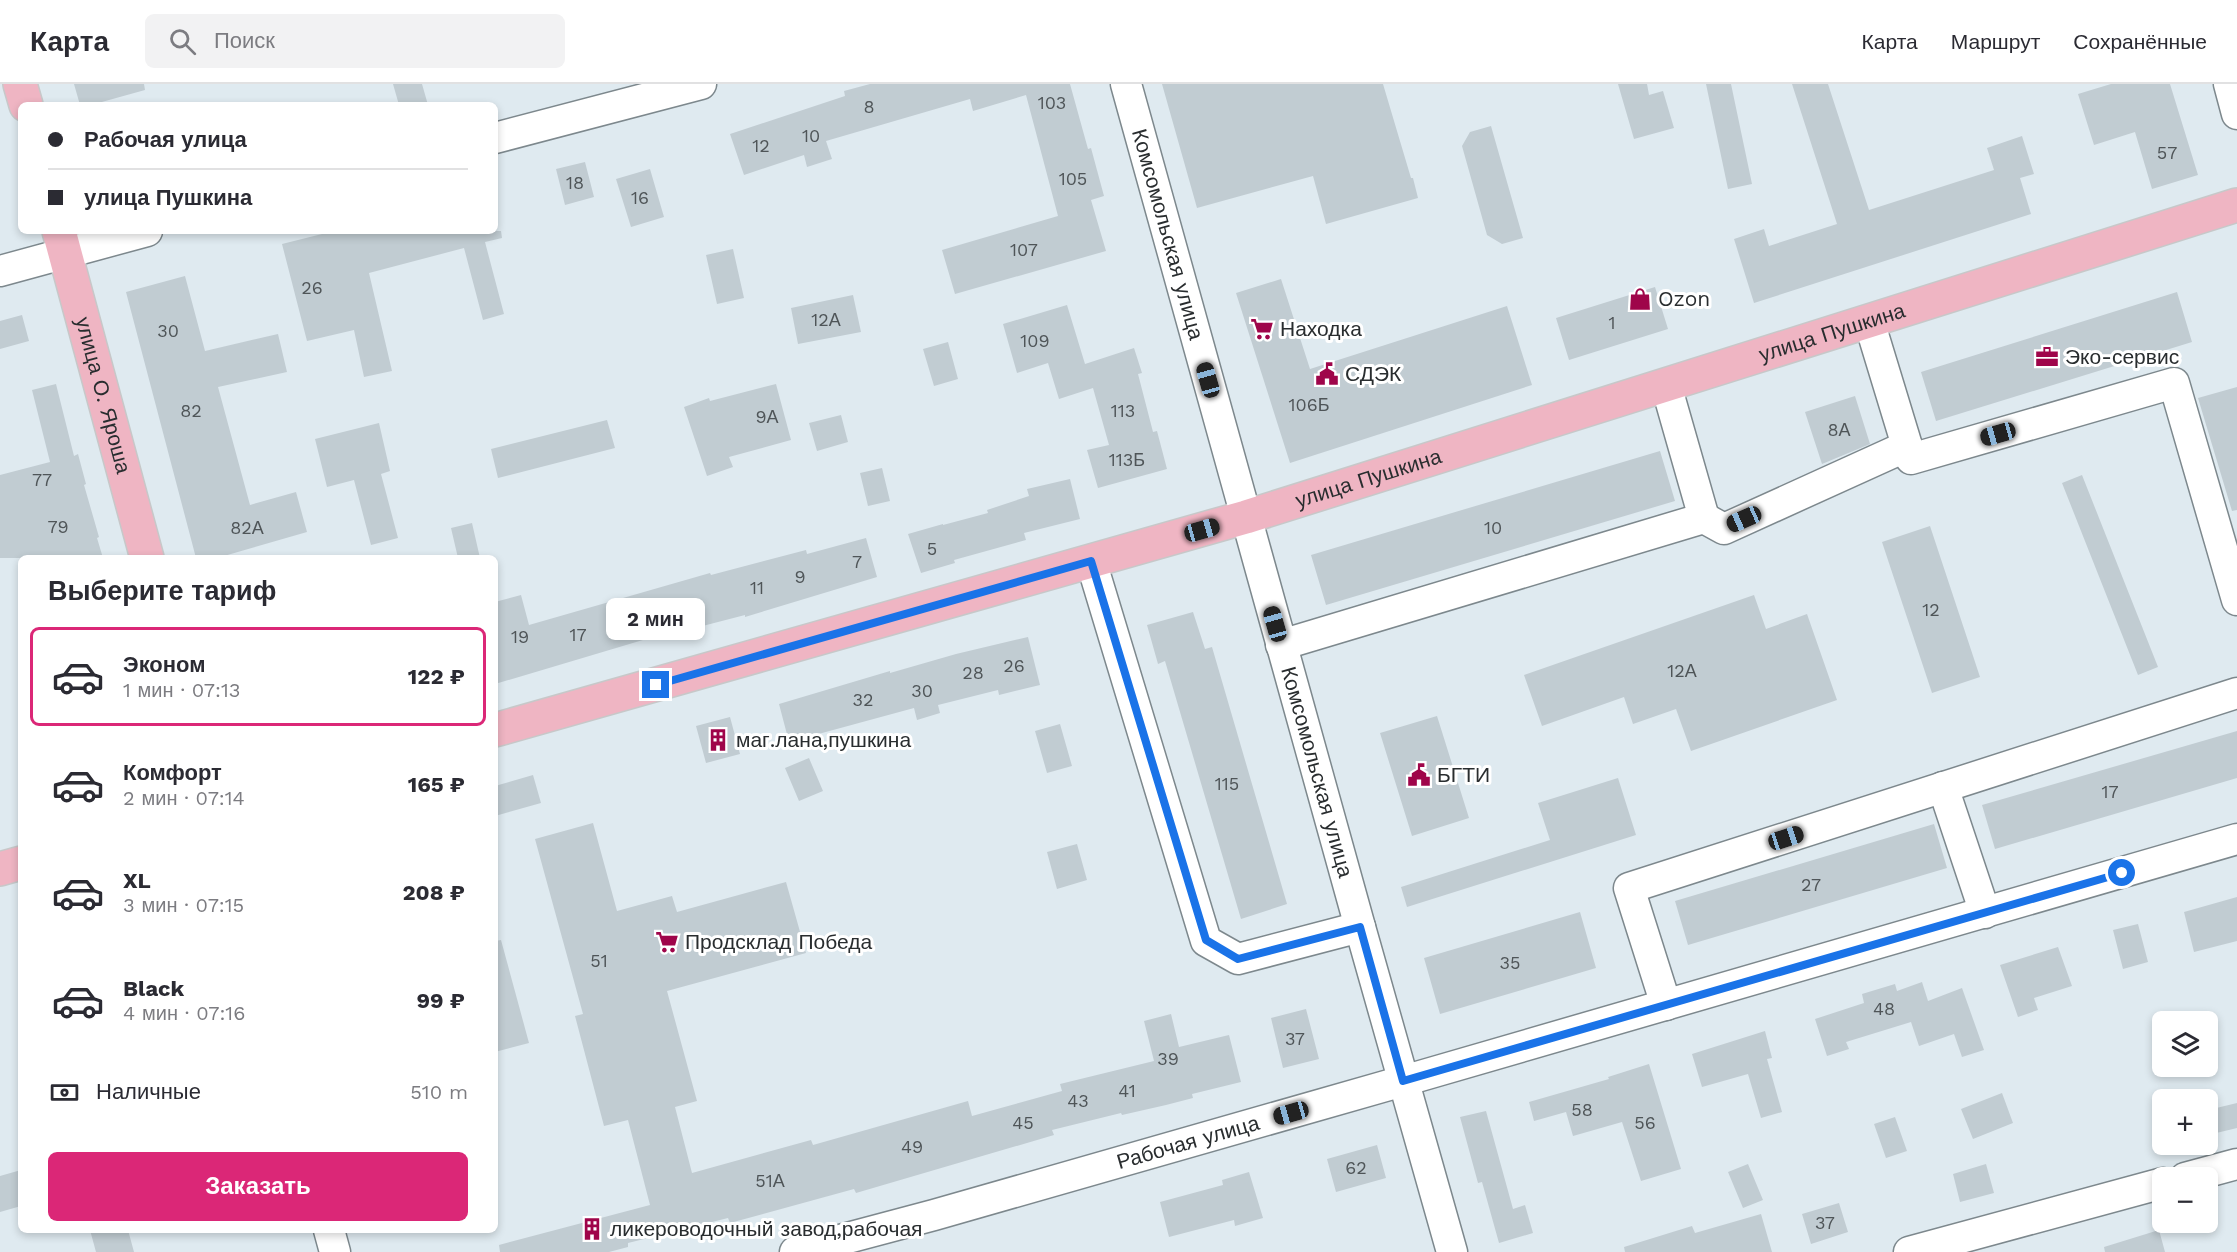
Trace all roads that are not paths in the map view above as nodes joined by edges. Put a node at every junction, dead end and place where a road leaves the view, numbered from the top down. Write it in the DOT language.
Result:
graph roads {
  1 [pos="20,84"];
  2 [pos="701,84"];
  3 [pos="1126,84"];
  4 [pos="2229,84"];
  5 [pos="25,102"];
  6 [pos="2237,114"];
  7 [pos="498,137"];
  8 [pos="2237,205"];
  9 [pos="124,234"];
  10 [pos="62,242"];
  11 [pos="0,271"];
  12 [pos="1869,321"];
  13 [pos="1666,385"];
  14 [pos="1907,446"];
  15 [pos="1246,517"];
  16 [pos="1704,518"];
  17 [pos="146,555"];
  18 [pos="1091,561"];
  19 [pos="2237,600"];
  20 [pos="1281,645"];
  21 [pos="2237,693"];
  22 [pos="498,729"];
  23 [pos="1943,787"];
  24 [pos="2237,839"];
  25 [pos="18,864"];
  26 [pos="0,869"];
  27 [pos="1985,913"];
  28 [pos="1360,927"];
  29 [pos="1666,1005"];
  30 [pos="1403,1081"];
  31 [pos="2237,1164"];
  32 [pos="2218,1169"];
  33 [pos="2152,1187"];
  34 [pos="330,1233"];
  35 [pos="335,1252"];
  36 [pos="795,1252"];
  37 [pos="1452,1252"];
  38 [pos="1909,1252"];
  1 -- 5 [label="main road"];
  2 -- 7 [label="street"];
  3 -- 15 [label="street, Комсомольская улица"];
  4 -- 6 [label="street"];
  8 -- 12 [label="main road, улица Пушкина"];
  9 -- 10 [label="street"];
  10 -- 11 [label="street"];
  10 -- 17 [label="main road, улица О. Яроша"];
  12 -- 13 [label="main road, улица Пушкина"];
  12 -- 14 [label="street"];
  13 -- 15 [label="main road, улица Пушкина"];
  13 -- 16 [label="street"];
  14 -- 16 [label="street"];
  14 -- 19 [label="street"];
  15 -- 18 [label="main road, улица Пушкина"];
  15 -- 20 [label="street, Комсомольская улица"];
  16 -- 20 [label="street"];
  18 -- 22 [label="main road, улица Пушкина"];
  18 -- 28 [label="street"];
  20 -- 28 [label="street, Комсомольская улица"];
  21 -- 23 [label="street"];
  23 -- 27 [label="street"];
  23 -- 29 [label="street"];
  24 -- 27 [label="street, Рабочая улица"];
  25 -- 26 [label="main road"];
  27 -- 29 [label="street, Рабочая улица"];
  28 -- 30 [label="street, Комсомольская улица"];
  29 -- 30 [label="street, Рабочая улица"];
  30 -- 36 [label="street, Рабочая улица"];
  30 -- 37 [label="street, Комсомольская улица"];
  31 -- 32 [label="street"];
  33 -- 38 [label="street"];
  34 -- 35 [label="street"];
}
